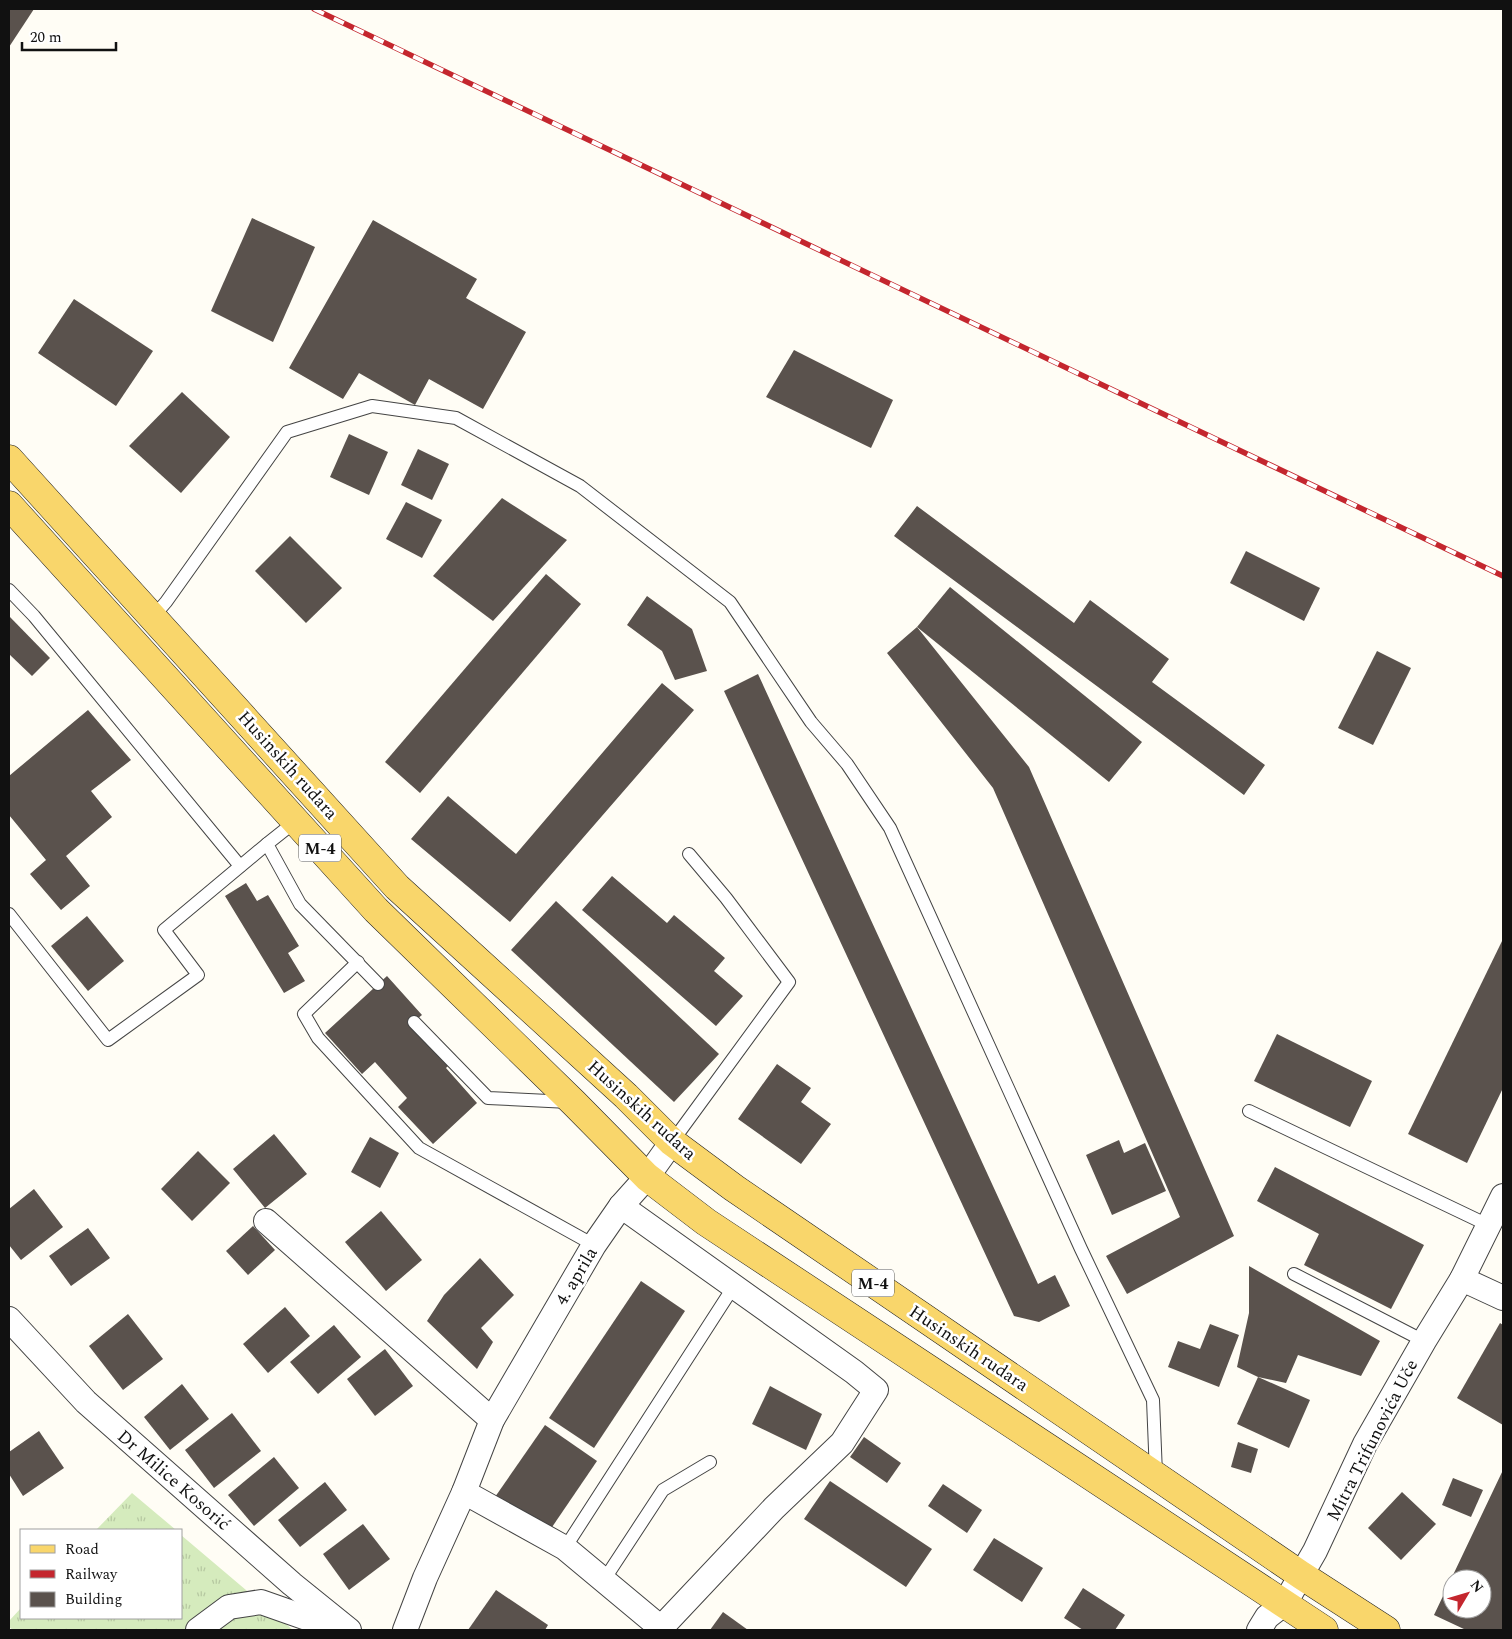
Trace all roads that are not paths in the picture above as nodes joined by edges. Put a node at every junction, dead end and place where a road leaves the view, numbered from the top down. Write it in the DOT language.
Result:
graph roads {
  1 [pos="9,459"];
  2 [pos="9,505"];
  3 [pos="9,590"];
  4 [pos="152,618"];
  5 [pos="296,821"];
  6 [pos="267,844"];
  7 [pos="688,854"];
  8 [pos="240,866"];
  9 [pos="9,914"];
  10 [pos="358,962"];
  11 [pos="378,984"];
  12 [pos="414,1022"];
  13 [pos="574,1103"];
  14 [pos="1249,1111"];
  15 [pos="672,1142"];
  16 [pos="647,1177"];
  17 [pos="1503,1196"];
  18 [pos="621,1206"];
  19 [pos="266,1221"];
  20 [pos="1488,1225"];
  21 [pos="594,1245"];
  22 [pos="1294,1274"];
  23 [pos="1462,1279"];
  24 [pos="734,1286"];
  25 [pos="1503,1298"];
  26 [pos="9,1319"];
  27 [pos="1424,1341"];
  28 [pos="492,1420"];
  29 [pos="710,1462"];
  30 [pos="1157,1477"];
  31 [pos="464,1492"];
  32 [pos="564,1548"];
  33 [pos="1301,1575"];
  34 [pos="604,1580"];
  35 [pos="1285,1603"];
  36 [pos="660,1629"];
  37 [pos="198,1630"];
  38 [pos="342,1630"];
  39 [pos="349,1630"];
  40 [pos="405,1630"];
  41 [pos="1259,1630"];
  42 [pos="1324,1630"];
  43 [pos="1386,1630"];
  1 -- 4 [label="main road, Husinskih rudara / M-4"];
  2 -- 5 [label="main road, Husinskih rudara / M-4"];
  3 -- 8 [label="lane"];
  4 -- 15 [label="main road, Husinskih rudara / M-4"];
  4 -- 30 [label="lane"];
  5 -- 6 [label="lane"];
  5 -- 13 [label="main road, Husinskih rudara / M-4"];
  6 -- 8 [label="lane"];
  6 -- 10 [label="lane"];
  7 -- 15 [label="lane"];
  8 -- 9 [label="lane"];
  10 -- 11 [label="lane"];
  10 -- 21 [label="lane"];
  12 -- 13 [label="lane"];
  13 -- 16 [label="main road, Husinskih rudara / M-4"];
  14 -- 20 [label="lane"];
  15 -- 16 [label="street, 4. aprila"];
  15 -- 30 [label="main road, Husinskih rudara / M-4"];
  16 -- 18 [label="street, 4. aprila"];
  16 -- 35 [label="main road, Husinskih rudara / M-4"];
  17 -- 20 [label="street, Mitra Trifunovića Uče"];
  18 -- 21 [label="street, 4. aprila"];
  18 -- 24 [label="street"];
  19 -- 28 [label="street"];
  20 -- 23 [label="street, Mitra Trifunovića Uče"];
  21 -- 28 [label="street, 4. aprila"];
  22 -- 27 [label="lane"];
  23 -- 25 [label="street"];
  23 -- 27 [label="street, Mitra Trifunovića Uče"];
  24 -- 32 [label="lane"];
  24 -- 36 [label="street"];
  26 -- 39 [label="street, Dr Milice Kosorić"];
  27 -- 33 [label="street, Mitra Trifunovića Uče"];
  28 -- 31 [label="street, 4. aprila"];
  29 -- 34 [label="lane"];
  30 -- 33 [label="main road, Husinskih rudara / M-4"];
  31 -- 32 [label="street"];
  31 -- 40 [label="street, 4. aprila"];
  32 -- 34 [label="street"];
  33 -- 35 [label="street, Mitra Trifunovića Uče"];
  33 -- 43 [label="main road, Husinskih rudara / M-4"];
  34 -- 36 [label="street"];
  35 -- 41 [label="street"];
  35 -- 42 [label="main road, Husinskih rudara / M-4"];
  37 -- 38 [label="street"];
}
